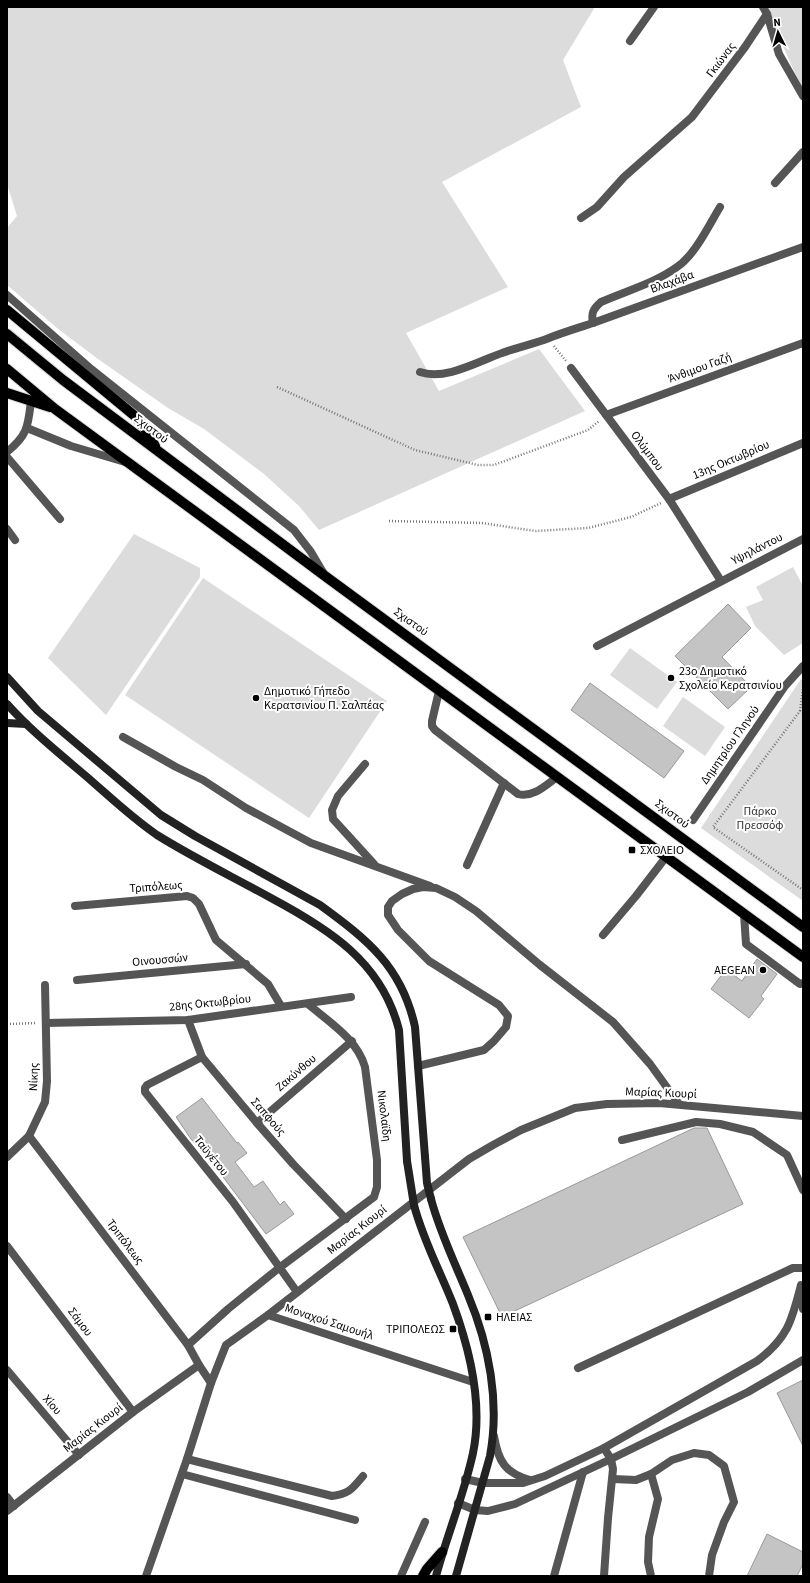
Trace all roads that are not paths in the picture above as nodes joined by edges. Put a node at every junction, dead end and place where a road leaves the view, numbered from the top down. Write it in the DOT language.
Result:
graph roads {
  1 [pos="654,7"];
  2 [pos="765,11"];
  3 [pos="630,41"];
  4 [pos="803,96"];
  5 [pos="803,152"];
  6 [pos="775,182"];
  7 [pos="720,207"];
  8 [pos="581,218"];
  9 [pos="803,247"];
  10 [pos="7,296"];
  11 [pos="7,310"];
  12 [pos="593,323"];
  13 [pos="7,334"];
  14 [pos="803,343"];
  15 [pos="7,368"];
  16 [pos="571,368"];
  17 [pos="420,372"];
  18 [pos="7,393"];
  19 [pos="31,401"];
  20 [pos="56,409"];
  21 [pos="606,415"];
  22 [pos="27,428"];
  23 [pos="803,443"];
  24 [pos="156,449"];
  25 [pos="7,452"];
  26 [pos="7,457"];
  27 [pos="130,464"];
  28 [pos="669,499"];
  29 [pos="60,519"];
  30 [pos="7,529"];
  31 [pos="15,540"];
  32 [pos="802,543"];
  33 [pos="325,576"];
  34 [pos="721,581"];
  35 [pos="597,646"];
  36 [pos="803,666"];
  37 [pos="7,677"];
  38 [pos="439,691"];
  39 [pos="7,704"];
  40 [pos="7,723"];
  41 [pos="26,724"];
  42 [pos="123,737"];
  43 [pos="365,764"];
  44 [pos="557,778"];
  45 [pos="504,783"];
  46 [pos="693,820"];
  47 [pos="666,857"];
  48 [pos="374,865"];
  49 [pos="467,865"];
  50 [pos="436,888"];
  51 [pos="75,906"];
  52 [pos="744,914"];
  53 [pos="803,927"];
  54 [pos="603,935"];
  55 [pos="803,957"];
  56 [pos="246,964"];
  57 [pos="77,980"];
  58 [pos="803,983"];
  59 [pos="46,985"];
  60 [pos="351,997"];
  61 [pos="308,1004"];
  62 [pos="281,1006"];
  63 [pos="188,1020"];
  64 [pos="46,1023"];
  65 [pos="352,1041"];
  66 [pos="202,1057"];
  67 [pos="418,1066"];
  68 [pos="679,1104"];
  69 [pos="803,1116"];
  70 [pos="257,1123"];
  71 [pos="29,1136"];
  72 [pos="622,1140"];
  73 [pos="7,1157"];
  74 [pos="803,1190"];
  75 [pos="374,1197"];
  76 [pos="346,1219"];
  77 [pos="7,1246"];
  78 [pos="279,1268"];
  79 [pos="803,1268"];
  80 [pos="802,1282"];
  81 [pos="297,1292"];
  82 [pos="803,1309"];
  83 [pos="268,1314"];
  84 [pos="188,1345"];
  85 [pos="803,1360"];
  86 [pos="199,1365"];
  87 [pos="578,1368"];
  88 [pos="7,1370"];
  89 [pos="473,1382"];
  90 [pos="211,1383"];
  91 [pos="133,1412"];
  92 [pos="494,1436"];
  93 [pos="604,1448"];
  94 [pos="79,1455"];
  95 [pos="187,1459"];
  96 [pos="611,1459"];
  97 [pos="583,1472"];
  98 [pos="182,1474"];
  99 [pos="651,1474"];
  100 [pos="363,1476"];
  101 [pos="465,1479"];
  102 [pos="613,1479"];
  103 [pos="533,1481"];
  104 [pos="483,1483"];
  105 [pos="7,1497"];
  106 [pos="458,1503"];
  107 [pos="10,1508"];
  108 [pos="475,1510"];
  109 [pos="355,1520"];
  110 [pos="424,1522"];
  111 [pos="442,1552"];
  112 [pos="146,1576"];
  113 [pos="401,1576"];
  114 [pos="423,1576"];
  115 [pos="436,1576"];
  116 [pos="456,1576"];
  117 [pos="554,1576"];
  118 [pos="604,1576"];
  119 [pos="651,1576"];
  120 [pos="709,1576"];
  1 -- 3 [label="street"];
  2 -- 4 [label="street, Γκιώνας"];
  2 -- 8 [label="street, Γκιώνας"];
  5 -- 6 [label="street"];
  7 -- 12 [label="street"];
  9 -- 12 [label="street, Βλαχάβα"];
  10 -- 33 [label="street"];
  11 -- 24 [label="main road"];
  12 -- 17 [label="street, Βλαχάβα"];
  13 -- 24 [label="main road, Σχιστού"];
  14 -- 21 [label="street, Άνθιμου Γαζή"];
  15 -- 20 [label="main road"];
  16 -- 21 [label="street, Ολύμπου"];
  18 -- 19 [label="main road"];
  19 -- 20 [label="main road"];
  19 -- 22 [label="street"];
  20 -- 27 [label="main road"];
  21 -- 28 [label="street, Ολύμπου"];
  22 -- 25 [label="street"];
  22 -- 27 [label="street"];
  23 -- 28 [label="street, 13ης Οκτωβρίου"];
  24 -- 33 [label="main road, Σχιστού"];
  26 -- 29 [label="street"];
  27 -- 38 [label="main road"];
  28 -- 34 [label="street, Ολύμπου"];
  30 -- 31 [label="street"];
  32 -- 34 [label="street, Υψηλάντου"];
  33 -- 53 [label="main road, Σχιστού"];
  34 -- 35 [label="street, Υψηλάντου"];
  36 -- 46 [label="street, Δημητρίου Γληνού"];
  37 -- 67 [label="main road"];
  38 -- 44 [label="main road"];
  38 -- 45 [label="street"];
  39 -- 41 [label="main road"];
  40 -- 41 [label="main road"];
  41 -- 89 [label="main road, bridge"];
  42 -- 48 [label="street"];
  43 -- 48 [label="street"];
  44 -- 45 [label="street"];
  44 -- 47 [label="main road"];
  45 -- 49 [label="street"];
  47 -- 52 [label="main road"];
  47 -- 54 [label="street"];
  48 -- 50 [label="street"];
  50 -- 67 [label="street"];
  50 -- 68 [label="street"];
  51 -- 56 [label="street, Τριπόλεως"];
  52 -- 55 [label="main road"];
  52 -- 58 [label="street"];
  56 -- 57 [label="street, Οινουσσών"];
  56 -- 62 [label="street, Τριπόλεως"];
  59 -- 64 [label="street, Νίκης"];
  60 -- 61 [label="street, 28ης Οκτωβρίου"];
  61 -- 62 [label="street, 28ης Οκτωβρίου"];
  61 -- 65 [label="street"];
  62 -- 63 [label="street, 28ης Οκτωβρίου"];
  63 -- 64 [label="street, 28ης Οκτωβρίου"];
  63 -- 66 [label="street, Σαπφούς"];
  64 -- 71 [label="street, Νίκης"];
  65 -- 70 [label="street, Ζακύνθου"];
  65 -- 75 [label="street, Νικολαϊδη"];
  66 -- 70 [label="street, Σαπφούς"];
  66 -- 78 [label="street, Ταϋγέτου"];
  67 -- 92 [label="main road, bridge"];
  68 -- 69 [label="street, Μαρίας Κιουρί"];
  68 -- 81 [label="street, Μαρίας Κιουρί"];
  70 -- 76 [label="street, Σαπφούς"];
  71 -- 73 [label="street, Νίκης"];
  71 -- 84 [label="street, Τριπόλεως"];
  72 -- 74 [label="street"];
  75 -- 76 [label="street, Μαρίας Κιουρί"];
  76 -- 78 [label="street, Μαρίας Κιουρί"];
  77 -- 91 [label="street, Σάμου"];
  78 -- 81 [label="street, Ταϋγέτου"];
  78 -- 84 [label="street, Μαρίας Κιουρί"];
  79 -- 87 [label="street"];
  80 -- 82 [label="street"];
  80 -- 93 [label="street"];
  81 -- 83 [label="street, Μαρίας Κιουρί"];
  83 -- 89 [label="street, Μοναχού Σαμουήλ"];
  83 -- 90 [label="street, Μαρίας Κιουρί"];
  84 -- 86 [label="street, Τριπόλεως"];
  85 -- 96 [label="street"];
  86 -- 90 [label="street"];
  86 -- 91 [label="street, Μαρίας Κιουρί"];
  88 -- 94 [label="street, Χίου"];
  89 -- 101 [label="main road"];
  90 -- 95 [label="street"];
  91 -- 94 [label="street, Μαρίας Κιουρί"];
  92 -- 103 [label="street"];
  92 -- 104 [label="main road"];
  93 -- 96 [label="street"];
  93 -- 103 [label="street"];
  94 -- 107 [label="street, Μαρίας Κιουρί"];
  95 -- 98 [label="street"];
  95 -- 100 [label="street"];
  96 -- 97 [label="street"];
  96 -- 102 [label="street"];
  97 -- 108 [label="street"];
  97 -- 117 [label="street"];
  98 -- 109 [label="street"];
  98 -- 112 [label="street"];
  99 -- 102 [label="street"];
  99 -- 119 [label="street"];
  99 -- 120 [label="street"];
  101 -- 104 [label="street"];
  101 -- 106 [label="main road"];
  102 -- 118 [label="street"];
  103 -- 104 [label="street"];
  104 -- 108 [label="main road"];
  105 -- 107 [label="street"];
  106 -- 108 [label="street"];
  106 -- 111 [label="main road"];
  108 -- 116 [label="main road"];
  110 -- 113 [label="street"];
  111 -- 114 [label="main road"];
  111 -- 115 [label="main road"];
}
